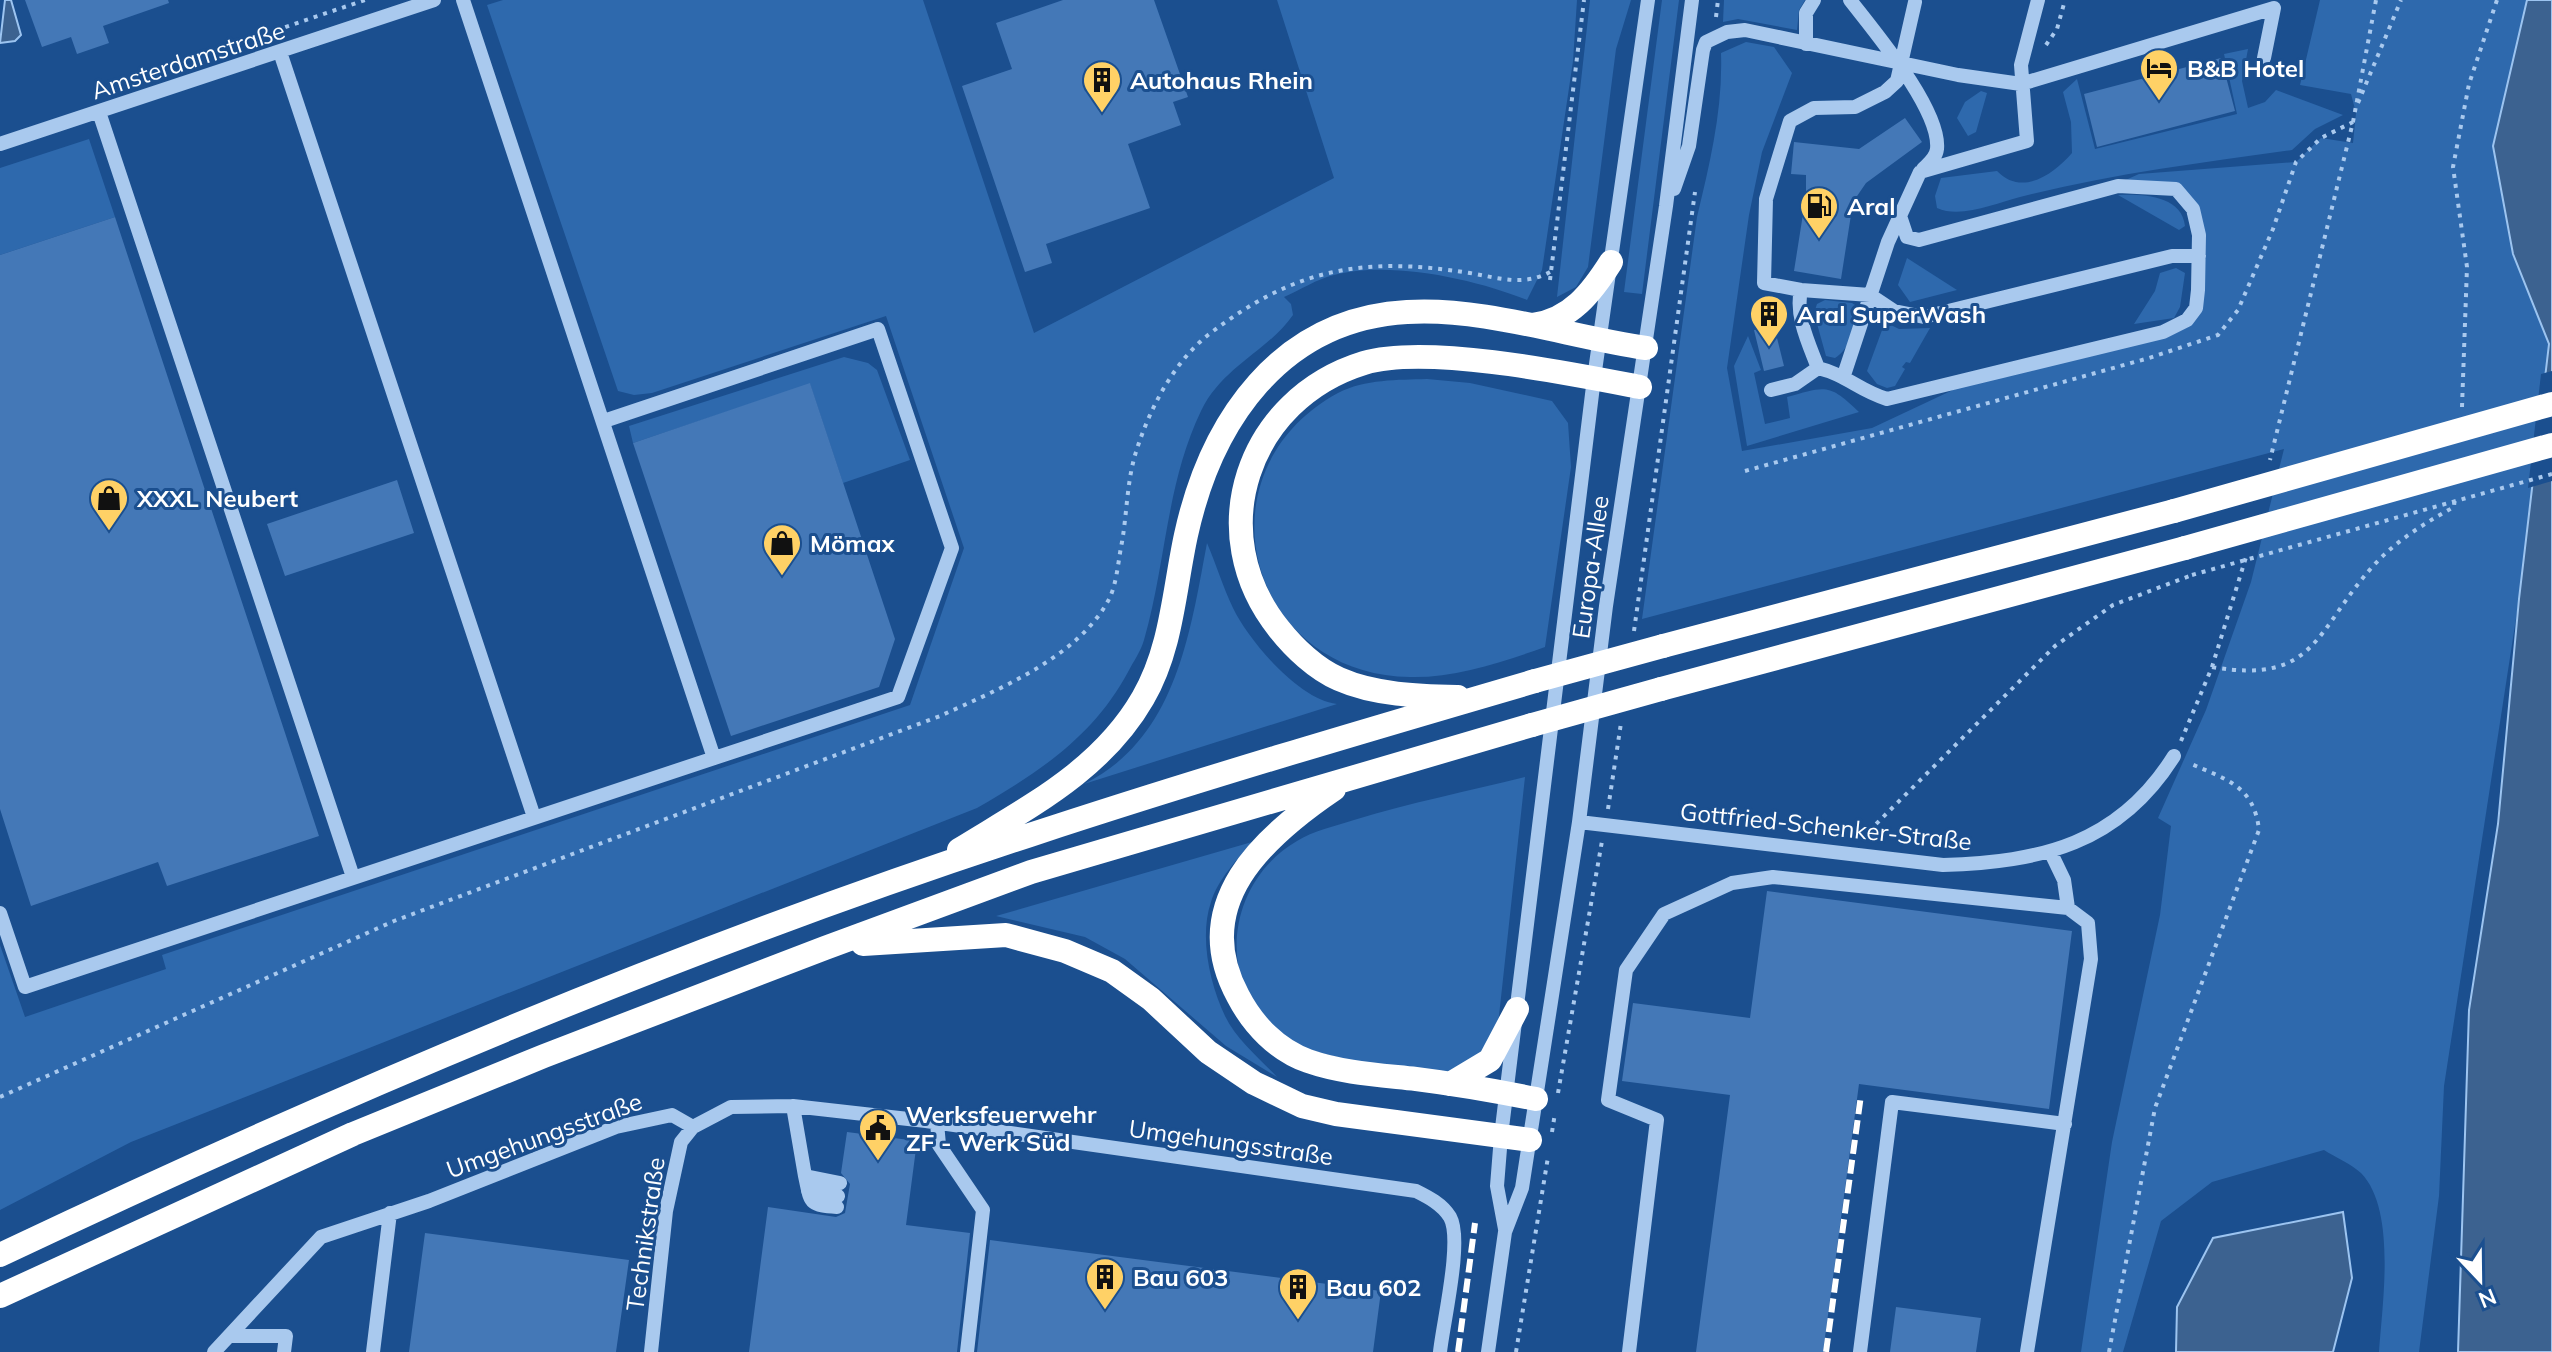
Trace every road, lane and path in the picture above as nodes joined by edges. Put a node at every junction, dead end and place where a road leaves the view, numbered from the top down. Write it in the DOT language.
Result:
graph roads {
  1 [pos="365,0"];
  2 [pos="434,0"];
  3 [pos="463,0"];
  4 [pos="1584,0"];
  5 [pos="1648,0"];
  6 [pos="1692,0"];
  7 [pos="1814,0"];
  8 [pos="1850,0"];
  9 [pos="2038,0"];
  10 [pos="2065,0"];
  11 [pos="2376,0"];
  12 [pos="2401,0"];
  13 [pos="2497,0"];
  14 [pos="1915,2"];
  15 [pos="2057,29"];
  16 [pos="1806,44"];
  17 [pos="280,52"];
  18 [pos="2264,58"];
  19 [pos="187,60"];
  20 [pos="1899,63"];
  21 [pos="2021,84"];
  22 [pos="2357,105"];
  23 [pos="99,112"];
  24 [pos="2353,122"];
  25 [pos="0,144"];
  26 [pos="1920,172"];
  27 [pos="1666,206"];
  28 [pos="1900,216"];
  29 [pos="2199,256"];
  30 [pos="1611,262"];
  31 [pos="1552,271"];
  32 [pos="1550,280"];
  33 [pos="1801,290"];
  34 [pos="1870,295"];
  35 [pos="1526,326"];
  36 [pos="1600,341"];
  37 [pos="1646,348"];
  38 [pos="1818,368"];
  39 [pos="1844,375"];
  40 [pos="1594,378"];
  41 [pos="1640,387"];
  42 [pos="1771,390"];
  43 [pos="2552,404"];
  44 [pos="2462,409"];
  45 [pos="604,421"];
  46 [pos="2552,445"];
  47 [pos="2552,474"];
  48 [pos="2455,493"];
  49 [pos="2249,551"];
  50 [pos="2212,667"];
  51 [pos="1476,698"];
  52 [pos="2174,756"];
  53 [pos="714,758"];
  54 [pos="1355,776"];
  55 [pos="534,817"];
  56 [pos="1579,822"];
  57 [pos="1849,852"];
  58 [pos="2051,853"];
  59 [pos="917,876"];
  60 [pos="353,877"];
  61 [pos="2068,908"];
  62 [pos="0,913"];
  63 [pos="825,948"];
  64 [pos="1517,1009"];
  65 [pos="1450,1084"];
  66 [pos="1507,1093"];
  67 [pos="0,1097"];
  68 [pos="1536,1099"];
  69 [pos="793,1106"];
  70 [pos="937,1123"];
  71 [pos="2065,1124"];
  72 [pos="693,1127"];
  73 [pos="1501,1136"];
  74 [pos="1530,1140"];
  75 [pos="807,1183"];
  76 [pos="390,1213"];
  77 [pos="1505,1232"];
  78 [pos="0,1255"];
  79 [pos="0,1296"];
  80 [pos="231,1336"];
  81 [pos="214,1352"];
  82 [pos="284,1352"];
  83 [pos="373,1352"];
  84 [pos="651,1352"];
  85 [pos="967,1352"];
  86 [pos="1440,1352"];
  87 [pos="1488,1352"];
  88 [pos="1629,1352"];
  89 [pos="1860,1352"];
  90 [pos="2027,1352"];
  91 [pos="2109,1352"];
  1 -- 19 [label="path"];
  2 -- 17 [label="street, Amsterdamstraße"];
  3 -- 45 [label="street"];
  4 -- 31 [label="path"];
  5 -- 30 [label="street, Europa-Allee"];
  6 -- 27 [label="street, Europa-Allee"];
  7 -- 16 [label="street"];
  8 -- 20 [label="street"];
  9 -- 21 [label="street"];
  10 -- 15 [label="path"];
  11 -- 22 [label="path"];
  12 -- 22 [label="path"];
  13 -- 44 [label="path"];
  14 -- 20 [label="street"];
  16 -- 20 [label="street"];
  16 -- 27 [label="street"];
  17 -- 23 [label="street, Amsterdamstraße"];
  17 -- 55 [label="street"];
  18 -- 21 [label="street"];
  20 -- 21 [label="street"];
  20 -- 26 [label="street"];
  20 -- 33 [label="street"];
  21 -- 26 [label="street"];
  22 -- 24 [label="path"];
  23 -- 25 [label="street, Amsterdamstraße"];
  23 -- 60 [label="street"];
  26 -- 28 [label="street"];
  27 -- 37 [label="street, Europa-Allee"];
  28 -- 29 [label="street"];
  28 -- 34 [label="street"];
  29 -- 34 [label="street"];
  29 -- 39 [label="street"];
  30 -- 35 [label="highway"];
  30 -- 36 [label="street, Europa-Allee"];
  31 -- 32 [label="path"];
  31 -- 67 [label="path"];
  33 -- 34 [label="street"];
  33 -- 38 [label="street"];
  34 -- 39 [label="street"];
  35 -- 36 [label="highway"];
  35 -- 59 [label="highway"];
  36 -- 37 [label="highway"];
  36 -- 40 [label="street, Europa-Allee"];
  37 -- 41 [label="street, Europa-Allee"];
  38 -- 39 [label="street"];
  38 -- 42 [label="street"];
  40 -- 41 [label="highway"];
  40 -- 51 [label="highway"];
  40 -- 64 [label="street, Europa-Allee"];
  41 -- 56 [label="street, Europa-Allee"];
  43 -- 51 [label="highway, bridge"];
  45 -- 53 [label="street"];
  45 -- 53 [label="street"];
  46 -- 54 [label="highway, bridge"];
  47 -- 57 [label="path, bridge"];
  48 -- 50 [label="path"];
  49 -- 50 [label="path"];
  50 -- 52 [label="path"];
  51 -- 59 [label="highway"];
  52 -- 58 [label="street, Gottfried-Schenker-Straße"];
  52 -- 91 [label="path"];
  53 -- 55 [label="street"];
  54 -- 63 [label="highway"];
  54 -- 65 [label="highway"];
  55 -- 60 [label="street"];
  56 -- 57 [label="street, Gottfried-Schenker-Straße"];
  56 -- 68 [label="street, Europa-Allee"];
  57 -- 58 [label="street, Gottfried-Schenker-Straße"];
  58 -- 61 [label="street"];
  59 -- 78 [label="highway"];
  60 -- 62 [label="street"];
  61 -- 71 [label="street"];
  61 -- 88 [label="street"];
  63 -- 73 [label="highway"];
  63 -- 79 [label="highway"];
  64 -- 65 [label="highway"];
  64 -- 66 [label="street, Europa-Allee"];
  65 -- 66 [label="highway"];
  66 -- 68 [label="highway"];
  66 -- 73 [label="street, Europa-Allee"];
  68 -- 74 [label="street, Europa-Allee"];
  69 -- 70 [label="street, Umgehungsstraße"];
  69 -- 72 [label="street, Umgehungsstraße"];
  69 -- 75 [label="street"];
  70 -- 85 [label="street"];
  70 -- 86 [label="street, Umgehungsstraße"];
  71 -- 89 [label="street"];
  71 -- 90 [label="street"];
  72 -- 76 [label="street, Umgehungsstraße"];
  72 -- 84 [label="street, Technikstraße"];
  73 -- 74 [label="highway"];
  73 -- 77 [label="street, Europa-Allee"];
  74 -- 77 [label="street, Europa-Allee"];
  75 -- 75 [label="street"];
  76 -- 80 [label="street, Umgehungsstraße"];
  76 -- 83 [label="street"];
  77 -- 87 [label="street"];
  80 -- 81 [label="street, Umgehungsstraße"];
  80 -- 82 [label="street"];
}
